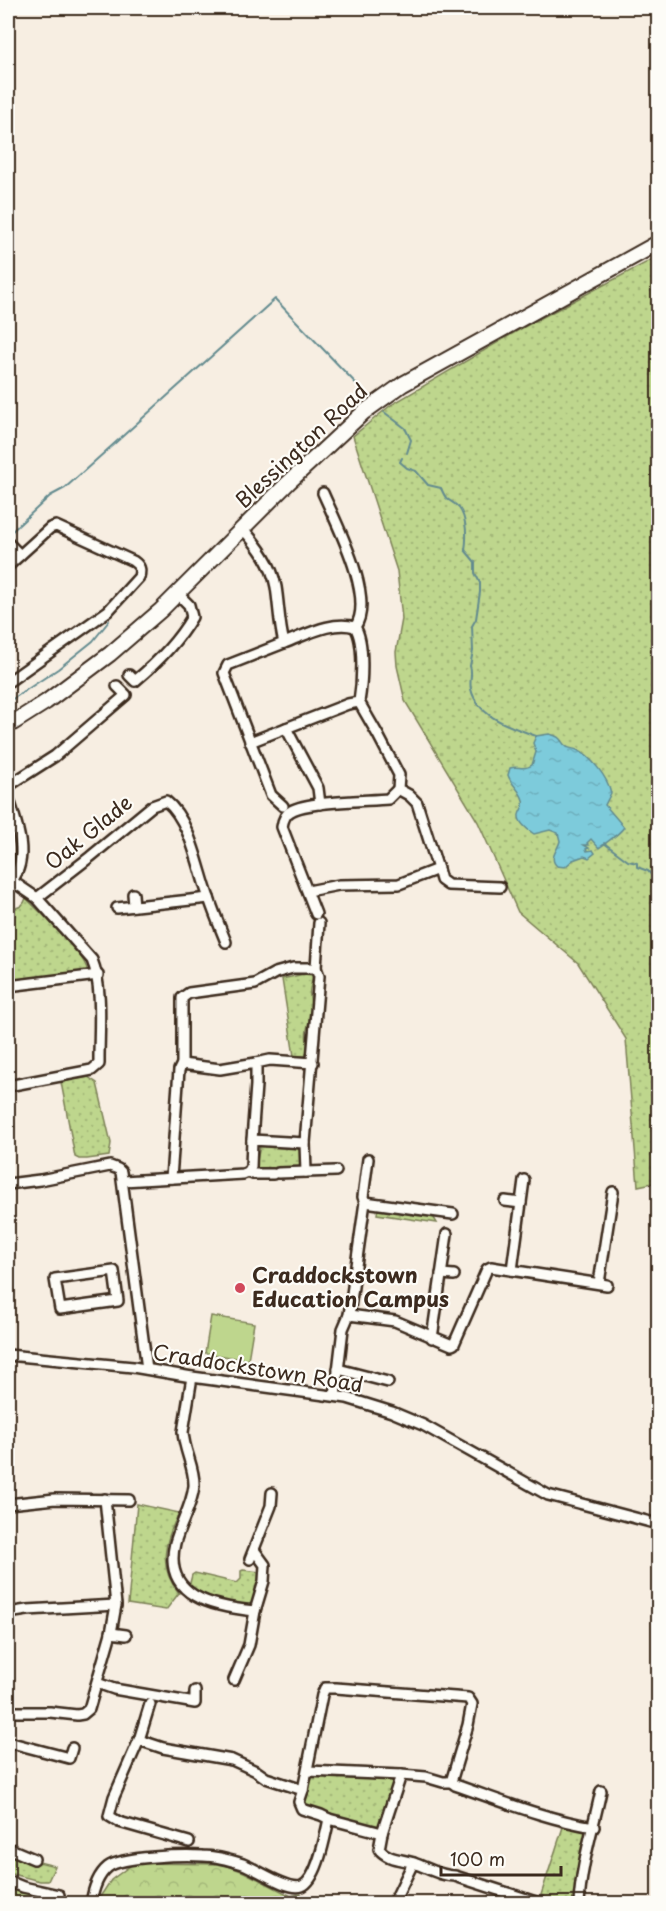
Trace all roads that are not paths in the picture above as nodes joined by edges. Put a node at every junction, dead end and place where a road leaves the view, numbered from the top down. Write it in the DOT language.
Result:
graph roads {
  1 [pos="658,243"];
  2 [pos="323,493"];
  3 [pos="243,529"];
  4 [pos="8,544"];
  5 [pos="20,555"];
  6 [pos="8,566"];
  7 [pos="178,594"];
  8 [pos="355,627"];
  9 [pos="284,643"];
  10 [pos="129,675"];
  11 [pos="8,682"];
  12 [pos="117,686"];
  13 [pos="359,702"];
  14 [pos="8,726"];
  15 [pos="286,728"];
  16 [pos="250,742"];
  17 [pos="8,786"];
  18 [pos="398,789"];
  19 [pos="8,796"];
  20 [pos="320,804"];
  21 [pos="283,806"];
  22 [pos="438,869"];
  23 [pos="10,884"];
  24 [pos="500,887"];
  25 [pos="308,891"];
  26 [pos="133,894"];
  27 [pos="37,897"];
  28 [pos="209,898"];
  29 [pos="134,906"];
  30 [pos="117,908"];
  31 [pos="226,942"];
  32 [pos="316,968"];
  33 [pos="98,975"];
  34 [pos="8,987"];
  35 [pos="256,1063"];
  36 [pos="313,1063"];
  37 [pos="182,1064"];
  38 [pos="8,1086"];
  39 [pos="252,1140"];
  40 [pos="305,1143"];
  41 [pos="368,1159"];
  42 [pos="336,1171"];
  43 [pos="248,1172"];
  44 [pos="306,1172"];
  45 [pos="171,1178"];
  46 [pos="524,1180"];
  47 [pos="123,1181"];
  48 [pos="8,1184"];
  49 [pos="613,1192"];
  50 [pos="505,1201"];
  51 [pos="365,1202"];
  52 [pos="521,1203"];
  53 [pos="610,1208"];
  54 [pos="621,1210"];
  55 [pos="453,1214"];
  56 [pos="447,1234"];
  57 [pos="512,1270"];
  58 [pos="441,1274"];
  59 [pos="454,1275"];
  60 [pos="136,1284"];
  61 [pos="116,1287"];
  62 [pos="349,1315"];
  63 [pos="432,1338"];
  64 [pos="8,1355"];
  65 [pos="147,1369"];
  66 [pos="338,1369"];
  67 [pos="192,1377"];
  68 [pos="388,1382"];
  69 [pos="335,1396"];
  70 [pos="272,1493"];
  71 [pos="105,1499"];
  72 [pos="129,1500"];
  73 [pos="8,1504"];
  74 [pos="658,1524"];
  75 [pos="116,1605"];
  76 [pos="255,1611"];
  77 [pos="8,1613"];
  78 [pos="111,1633"];
  79 [pos="126,1635"];
  80 [pos="234,1680"];
  81 [pos="97,1683"];
  82 [pos="195,1691"];
  83 [pos="150,1704"];
  84 [pos="8,1712"];
  85 [pos="139,1740"];
  86 [pos="8,1742"];
  87 [pos="72,1748"];
  88 [pos="308,1771"];
  89 [pos="401,1774"];
  90 [pos="451,1782"];
  91 [pos="303,1790"];
  92 [pos="601,1791"];
  93 [pos="329,1820"];
  94 [pos="594,1827"];
  95 [pos="382,1833"];
  96 [pos="189,1842"];
  97 [pos="8,1848"];
  98 [pos="34,1859"];
  99 [pos="413,1863"];
  100 [pos="8,1881"];
  101 [pos="59,1895"];
  102 [pos="91,1904"];
  103 [pos="393,1904"];
  104 [pos="542,1904"];
  105 [pos="579,1904"];
  1 -- 3 [label="main road, Blessington Road"];
  2 -- 8 [label="street"];
  3 -- 7 [label="main road, Blessington Road"];
  3 -- 9 [label="street"];
  4 -- 5 [label="street"];
  5 -- 6 [label="street"];
  5 -- 11 [label="street"];
  7 -- 10 [label="street"];
  7 -- 14 [label="main road, Blessington Road"];
  8 -- 9 [label="street"];
  8 -- 13 [label="street"];
  9 -- 16 [label="street"];
  12 -- 17 [label="street"];
  13 -- 15 [label="street"];
  13 -- 18 [label="street"];
  15 -- 16 [label="street"];
  15 -- 20 [label="street"];
  16 -- 21 [label="street"];
  18 -- 20 [label="street"];
  18 -- 22 [label="street"];
  19 -- 23 [label="street, Oak Glade"];
  20 -- 25 [label="street"];
  22 -- 24 [label="street"];
  22 -- 25 [label="street"];
  23 -- 27 [label="street, Oak Glade"];
  25 -- 32 [label="street"];
  26 -- 29 [label="street"];
  27 -- 28 [label="street, Oak Glade"];
  27 -- 33 [label="street, Oak Glade"];
  28 -- 29 [label="street"];
  28 -- 31 [label="street, Oak Glade"];
  29 -- 30 [label="street"];
  32 -- 36 [label="street"];
  32 -- 37 [label="street"];
  33 -- 34 [label="street"];
  33 -- 38 [label="street, Oak Glade"];
  35 -- 36 [label="street"];
  35 -- 37 [label="street"];
  35 -- 39 [label="street"];
  36 -- 40 [label="street"];
  37 -- 45 [label="street"];
  39 -- 40 [label="street"];
  39 -- 43 [label="street"];
  40 -- 44 [label="street"];
  41 -- 51 [label="street"];
  42 -- 44 [label="street"];
  43 -- 44 [label="street"];
  43 -- 45 [label="street"];
  45 -- 47 [label="street"];
  46 -- 52 [label="street"];
  47 -- 48 [label="street"];
  47 -- 60 [label="street"];
  49 -- 53 [label="street"];
  50 -- 52 [label="street"];
  51 -- 55 [label="street"];
  51 -- 62 [label="street"];
  52 -- 57 [label="street"];
  53 -- 54 [label="street"];
  53 -- 57 [label="street"];
  56 -- 58 [label="street"];
  57 -- 63 [label="street"];
  58 -- 59 [label="street"];
  58 -- 63 [label="street"];
  60 -- 61 [label="street"];
  60 -- 65 [label="street"];
  61 -- 61 [label="street"];
  62 -- 63 [label="street"];
  62 -- 66 [label="street"];
  64 -- 65 [label="street, Craddockstown Road"];
  65 -- 67 [label="street, Craddockstown Road"];
  66 -- 68 [label="street"];
  66 -- 69 [label="street"];
  67 -- 69 [label="street, Craddockstown Road"];
  67 -- 76 [label="street"];
  69 -- 74 [label="street, Craddockstown Road"];
  70 -- 76 [label="street"];
  71 -- 72 [label="street"];
  71 -- 73 [label="street"];
  71 -- 75 [label="street"];
  75 -- 77 [label="street"];
  75 -- 78 [label="street"];
  76 -- 80 [label="street"];
  78 -- 79 [label="street"];
  78 -- 81 [label="street"];
  81 -- 82 [label="street"];
  81 -- 84 [label="street"];
  83 -- 85 [label="street"];
  85 -- 91 [label="street"];
  85 -- 96 [label="street"];
  86 -- 87 [label="street"];
  88 -- 89 [label="street"];
  88 -- 90 [label="street"];
  88 -- 91 [label="street"];
  89 -- 90 [label="street"];
  89 -- 95 [label="street"];
  90 -- 94 [label="street"];
  91 -- 93 [label="street"];
  92 -- 94 [label="street"];
  93 -- 95 [label="street"];
  93 -- 102 [label="street"];
  94 -- 105 [label="street"];
  95 -- 99 [label="street"];
  97 -- 98 [label="street"];
  99 -- 103 [label="street"];
  99 -- 104 [label="street"];
  100 -- 101 [label="street"];
}
